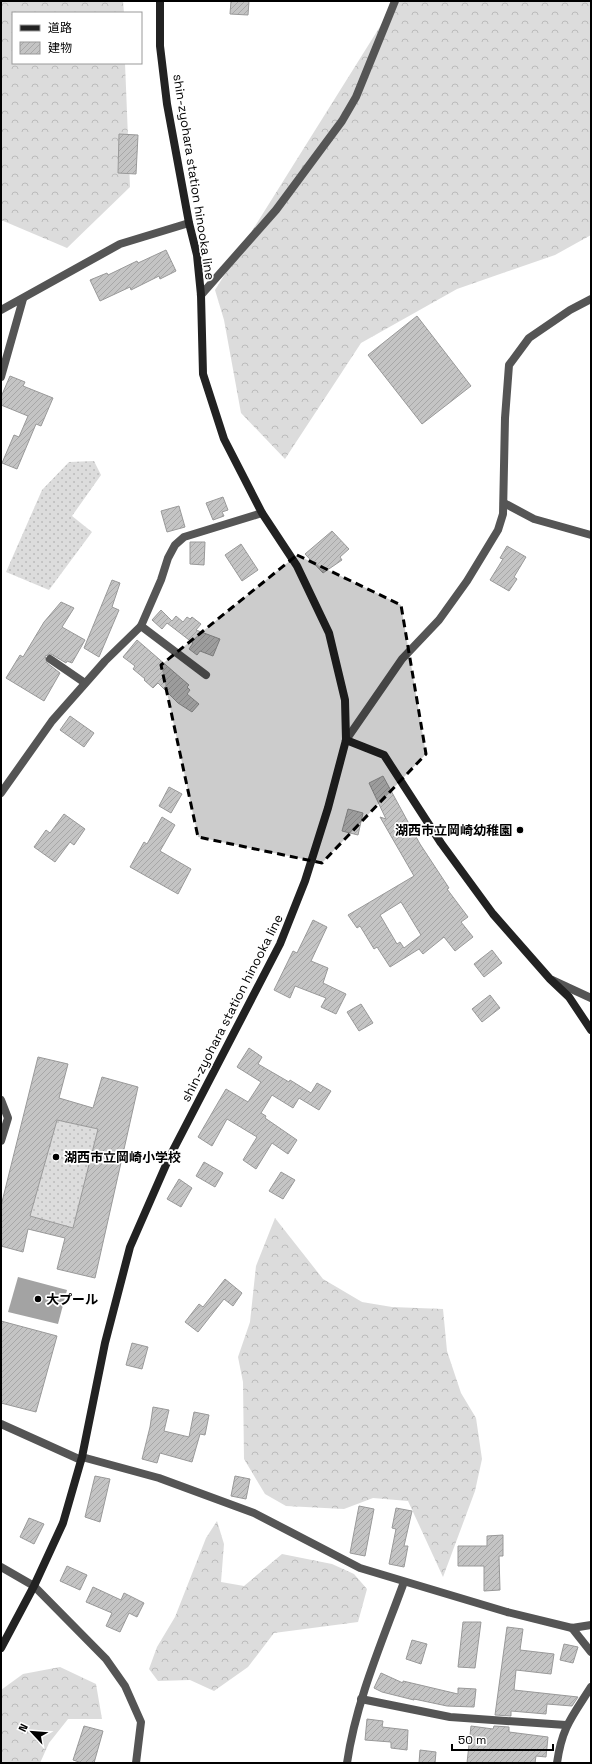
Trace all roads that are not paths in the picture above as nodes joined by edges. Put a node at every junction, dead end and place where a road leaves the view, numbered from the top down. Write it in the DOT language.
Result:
graph roads {
  1 [pos="160,1"];
  2 [pos="395,1"];
  3 [pos="189,223"];
  4 [pos="201,295"];
  5 [pos="23,299"];
  6 [pos="591,299"];
  7 [pos="1,310"];
  8 [pos="1,377"];
  9 [pos="504,503"];
  10 [pos="262,513"];
  11 [pos="591,535"];
  12 [pos="141,626"];
  13 [pos="50,660"];
  14 [pos="206,675"];
  15 [pos="85,683"];
  16 [pos="346,740"];
  17 [pos="1,793"];
  18 [pos="550,979"];
  19 [pos="591,998"];
  20 [pos="591,1030"];
  21 [pos="1,1100"];
  22 [pos="1,1141"];
  23 [pos="1,1424"];
  24 [pos="81,1458"];
  25 [pos="1,1567"];
  26 [pos="404,1582"];
  27 [pos="34,1586"];
  28 [pos="591,1625"];
  29 [pos="572,1628"];
  30 [pos="1,1648"];
  31 [pos="591,1652"];
  32 [pos="591,1687"];
  33 [pos="361,1699"];
  34 [pos="566,1726"];
  35 [pos="136,1763"];
  36 [pos="347,1763"];
  37 [pos="557,1763"];
  1 -- 3 [label="main road, shin-zyohara station hinooka line"];
  2 -- 4 [label="street"];
  3 -- 4 [label="main road, shin-zyohara station hinooka line"];
  3 -- 5 [label="street"];
  4 -- 10 [label="main road, shin-zyohara station hinooka line"];
  5 -- 7 [label="street"];
  5 -- 8 [label="street"];
  6 -- 9 [label="street"];
  9 -- 11 [label="street"];
  9 -- 16 [label="street"];
  10 -- 12 [label="street"];
  10 -- 16 [label="main road, shin-zyohara station hinooka line"];
  12 -- 14 [label="street"];
  12 -- 15 [label="street"];
  13 -- 15 [label="street"];
  15 -- 17 [label="street"];
  16 -- 18 [label="main road"];
  16 -- 24 [label="main road, shin-zyohara station hinooka line"];
  18 -- 19 [label="street"];
  18 -- 20 [label="main road"];
  21 -- 22 [label="street"];
  23 -- 24 [label="street"];
  24 -- 26 [label="street"];
  24 -- 27 [label="main road, shin-zyohara station hinooka line"];
  25 -- 27 [label="street"];
  26 -- 29 [label="street"];
  26 -- 33 [label="street"];
  27 -- 30 [label="main road, shin-zyohara station hinooka line"];
  27 -- 35 [label="street"];
  28 -- 29 [label="street"];
  29 -- 31 [label="street"];
  32 -- 34 [label="street"];
  33 -- 34 [label="street"];
  33 -- 36 [label="street"];
  34 -- 37 [label="street"];
}
